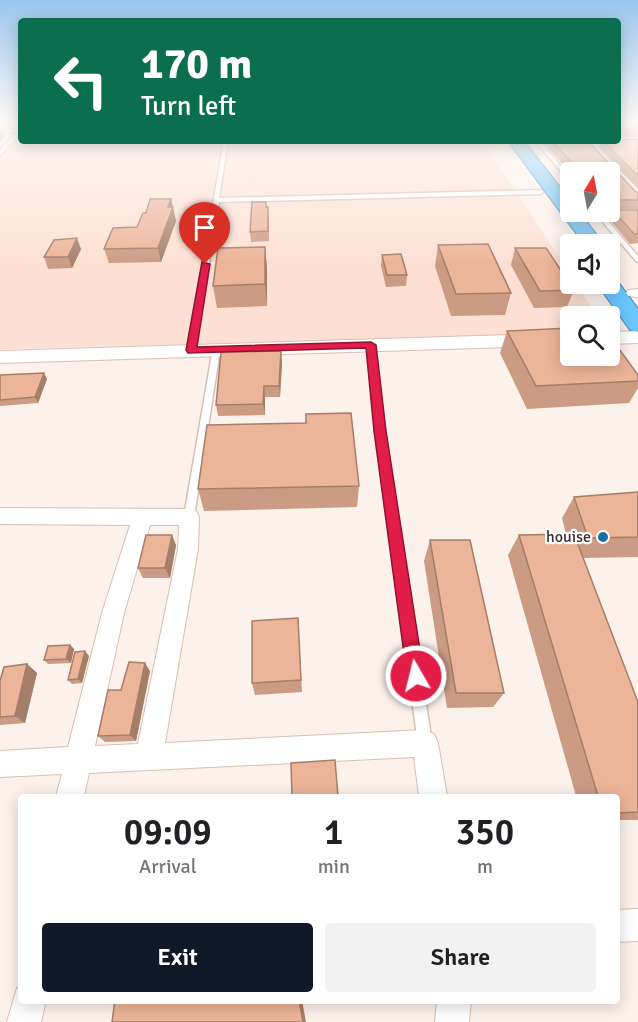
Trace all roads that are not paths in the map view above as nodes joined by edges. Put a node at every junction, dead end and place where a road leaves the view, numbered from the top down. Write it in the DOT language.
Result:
graph roads {
  1 [pos="221,171"];
  2 [pos="535,171"];
  3 [pos="539,171"];
  4 [pos="555,192"];
  5 [pos="216,200"];
  6 [pos="620,214"];
  7 [pos="638,214"];
  8 [pos="576,222"];
  9 [pos="606,222"];
  10 [pos="574,234"];
  11 [pos="586,234"];
  12 [pos="638,260"];
  13 [pos="620,276"];
  14 [pos="615,294"];
  15 [pos="636,296"];
  16 [pos="638,325"];
  17 [pos="638,337"];
  18 [pos="620,338"];
  19 [pos="560,339"];
  20 [pos="371,345"];
  21 [pos="191,350"];
  22 [pos="216,350"];
  23 [pos="0,357"];
  24 [pos="0,516"];
  25 [pos="143,516"];
  26 [pos="189,517"];
  27 [pos="425,743"];
  28 [pos="149,756"];
  29 [pos="78,760"];
  30 [pos="0,764"];
  31 [pos="70,794"];
  32 [pos="432,794"];
  33 [pos="638,925"];
  34 [pos="620,926"];
  35 [pos="28,1004"];
  36 [pos="454,1004"];
  37 [pos="24,1022"];
  38 [pos="452,1022"];
  1 -- 5 [label="lane"];
  2 -- 4 [label="highway"];
  3 -- 4 [label="highway"];
  4 -- 5 [label="lane"];
  4 -- 10 [label="highway"];
  5 -- 21 [label="lane"];
  6 -- 7 [label="street"];
  8 -- 11 [label="highway"];
  9 -- 12 [label="lane"];
  13 -- 15 [label="highway"];
  14 -- 16 [label="highway"];
  17 -- 18 [label="street"];
  19 -- 20 [label="street"];
  20 -- 22 [label="street"];
  20 -- 27 [label="lane"];
  21 -- 22 [label="street"];
  21 -- 23 [label="street"];
  22 -- 26 [label="lane"];
  24 -- 25 [label="street"];
  25 -- 26 [label="street"];
  25 -- 29 [label="street"];
  26 -- 28 [label="street"];
  27 -- 28 [label="street"];
  27 -- 32 [label="street"];
  28 -- 29 [label="street"];
  29 -- 30 [label="street"];
  29 -- 31 [label="street"];
  33 -- 34 [label="street"];
  35 -- 37 [label="street"];
  36 -- 38 [label="street"];
}
